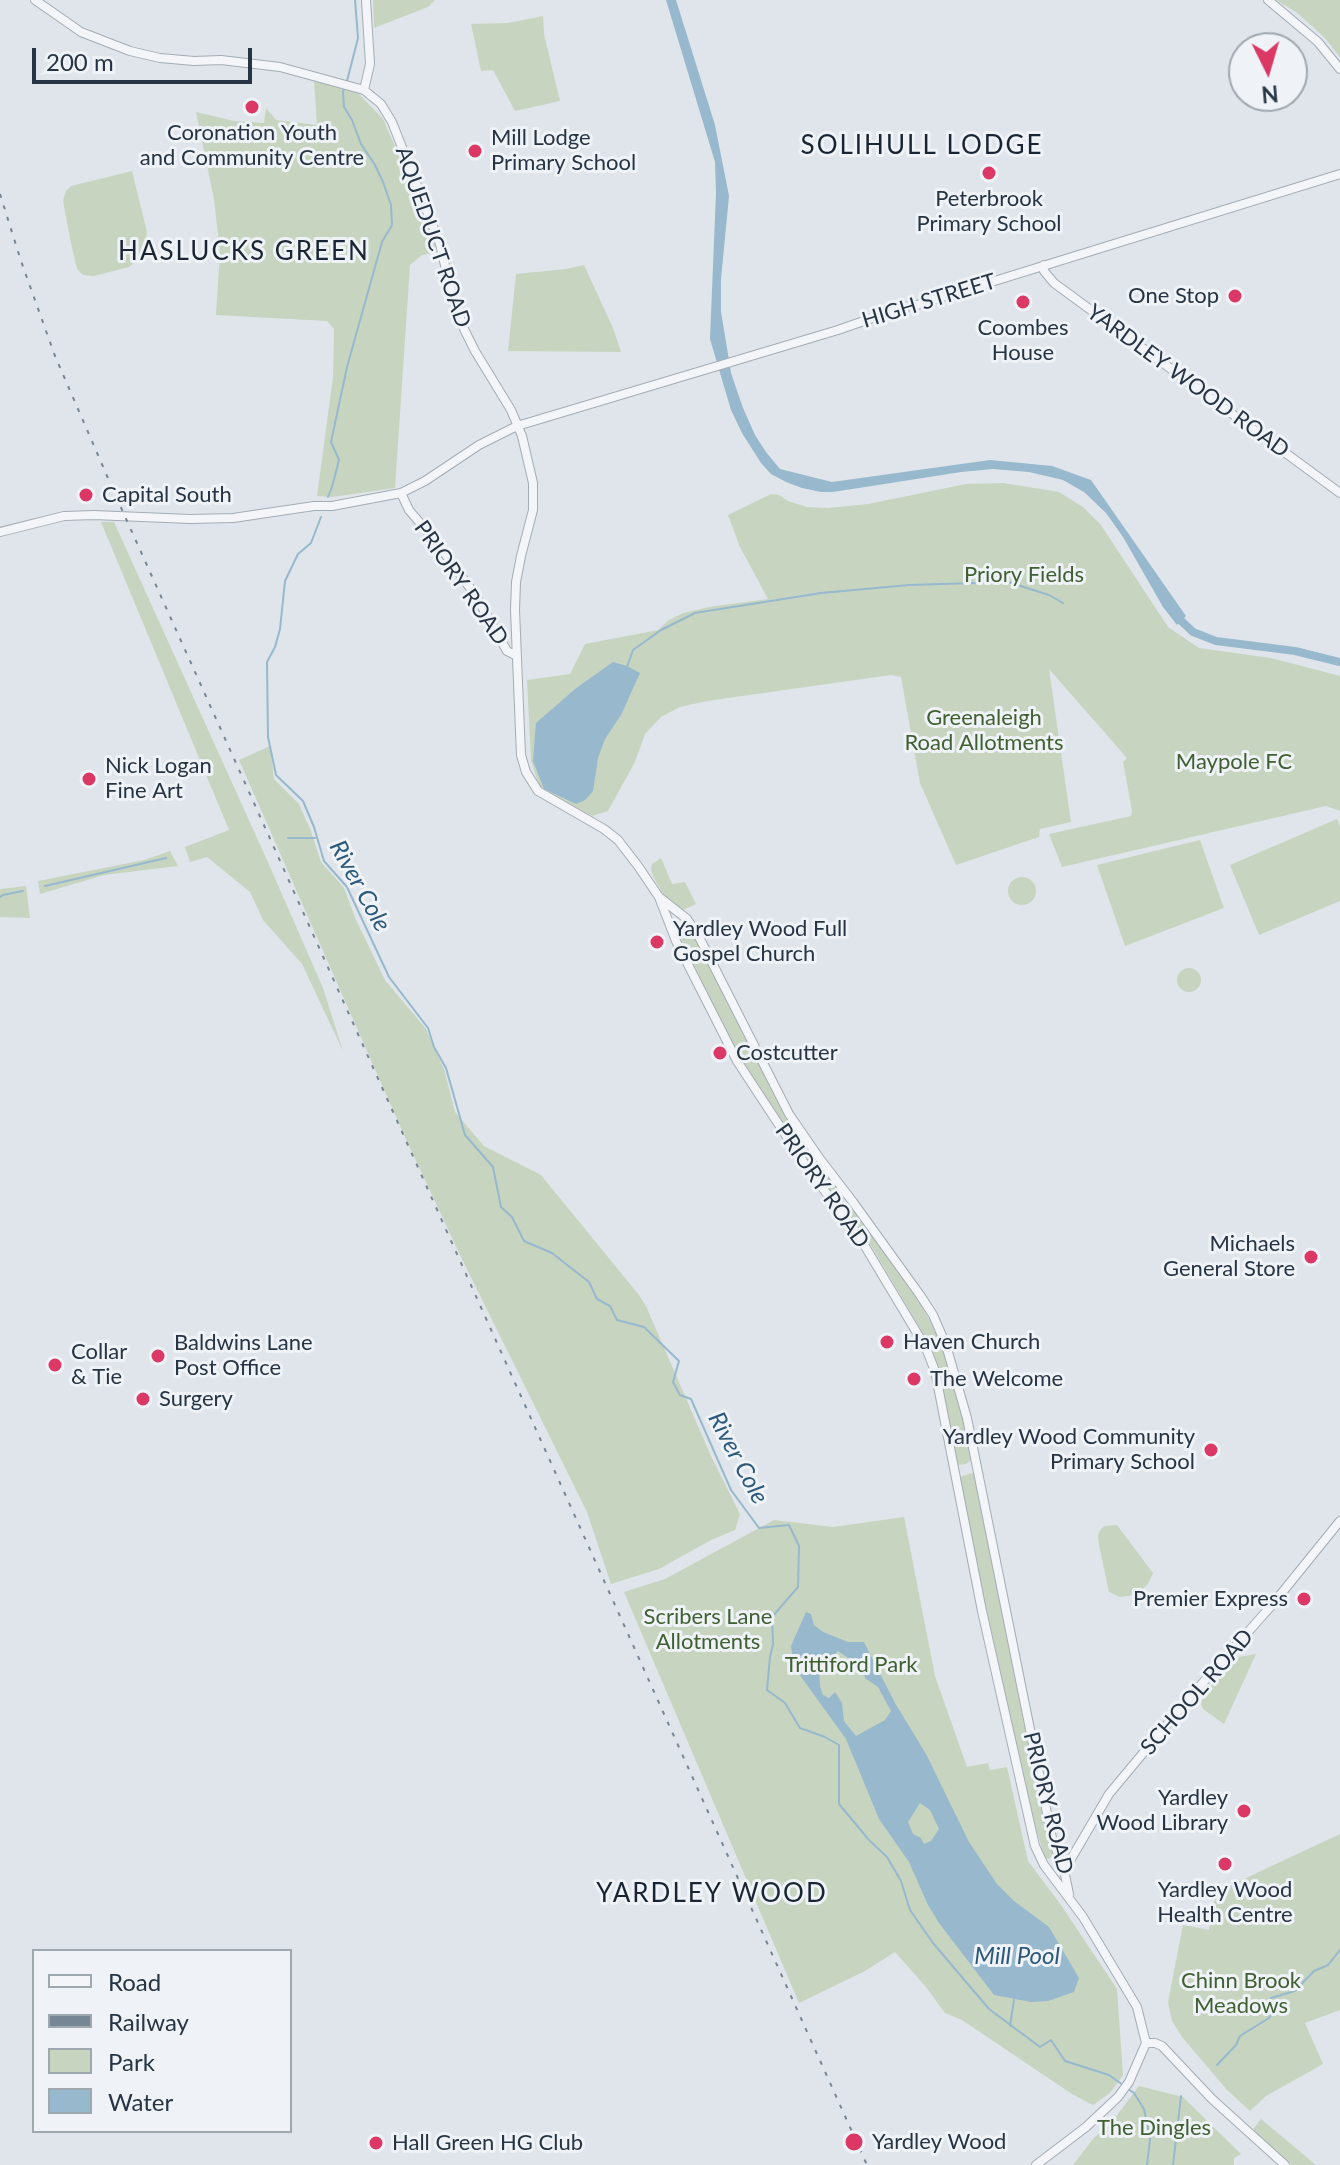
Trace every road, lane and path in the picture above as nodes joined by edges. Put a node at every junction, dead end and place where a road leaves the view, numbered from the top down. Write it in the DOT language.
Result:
graph roads {
  1 [pos="35,0"];
  2 [pos="366,0"];
  3 [pos="1268,0"];
  4 [pos="1340,69"];
  5 [pos="364,90"];
  6 [pos="1340,174"];
  7 [pos="1044,265"];
  8 [pos="517,426"];
  9 [pos="401,493"];
  10 [pos="1340,493"];
  11 [pos="0,532"];
  12 [pos="517,656"];
  13 [pos="659,897"];
  14 [pos="853,1202"];
  15 [pos="841,1211"];
  16 [pos="1340,1521"];
  17 [pos="1064,1870"];
  18 [pos="1055,1880"];
  19 [pos="1070,1898"];
  20 [pos="1146,2043"];
  21 [pos="1036,2165"];
  22 [pos="1285,2165"];
  1 -- 5 [label="street"];
  2 -- 5 [label="street"];
  3 -- 4 [label="street"];
  5 -- 8 [label="street, AQUEDUCT ROAD"];
  6 -- 7 [label="street, HIGH STREET"];
  7 -- 8 [label="street, HIGH STREET"];
  7 -- 10 [label="street, YARDLEY WOOD ROAD"];
  8 -- 9 [label="street, HIGH STREET"];
  8 -- 12 [label="street, AQUEDUCT ROAD"];
  9 -- 11 [label="street, HIGH STREET"];
  9 -- 12 [label="street, PRIORY ROAD"];
  12 -- 13 [label="street, PRIORY ROAD"];
  13 -- 14 [label="street, PRIORY ROAD"];
  13 -- 15 [label="street, PRIORY ROAD"];
  14 -- 15 [label="street"];
  14 -- 17 [label="street, PRIORY ROAD"];
  15 -- 18 [label="street, PRIORY ROAD"];
  16 -- 17 [label="street, SCHOOL ROAD"];
  17 -- 18 [label="street, SCHOOL ROAD"];
  17 -- 19 [label="street, PRIORY ROAD"];
  18 -- 19 [label="street, PRIORY ROAD"];
  19 -- 20 [label="street"];
  20 -- 21 [label="street"];
  20 -- 22 [label="street"];
}
